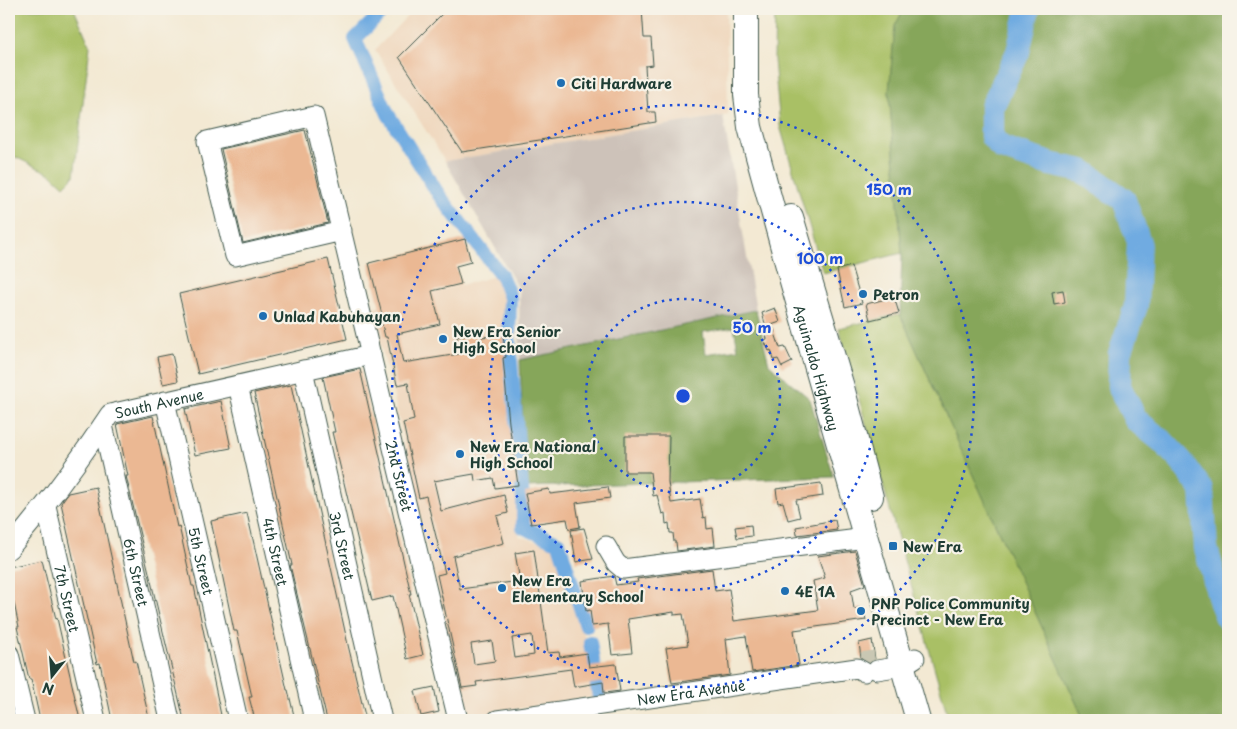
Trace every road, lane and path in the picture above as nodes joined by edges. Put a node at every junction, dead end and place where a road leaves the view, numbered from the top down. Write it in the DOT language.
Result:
graph roads {
  1 [pos="746,9"];
  2 [pos="762,9"];
  3 [pos="342,231"];
  4 [pos="371,355"];
  5 [pos="303,370"];
  6 [pos="238,385"];
  7 [pos="165,401"];
  8 [pos="103,425"];
  9 [pos="863,496"];
  10 [pos="46,506"];
  11 [pos="866,538"];
  12 [pos="606,546"];
  13 [pos="9,549"];
  14 [pos="9,654"];
  15 [pos="906,660"];
  16 [pos="525,718"];
  17 [pos="25,720"];
  18 [pos="96,720"];
  19 [pos="170,720"];
  20 [pos="238,720"];
  21 [pos="314,720"];
  22 [pos="382,720"];
  23 [pos="458,720"];
  24 [pos="497,720"];
  25 [pos="918,720"];
  26 [pos="934,720"];
  1 -- 9 [label="main road, Aguinaldo Highway"];
  2 -- 9 [label="main road, Aguinaldo Highway"];
  3 -- 3 [label="street, 2nd Street"];
  3 -- 4 [label="street, 2nd Street"];
  4 -- 5 [label="street, South Avenue"];
  4 -- 23 [label="street, 2nd Street"];
  5 -- 6 [label="street, South Avenue"];
  5 -- 22 [label="street, 3rd Street"];
  6 -- 7 [label="street, South Avenue"];
  6 -- 21 [label="street, 4th Street"];
  7 -- 8 [label="street, South Avenue"];
  7 -- 20 [label="street, 5th Street"];
  8 -- 10 [label="street, South Avenue"];
  8 -- 19 [label="street, 6th Street"];
  9 -- 11 [label="main road, Aguinaldo Highway"];
  9 -- 15 [label="main road, Aguinaldo Highway"];
  10 -- 13 [label="street, South Avenue"];
  10 -- 18 [label="street, 7th Street"];
  11 -- 12 [label="street"];
  11 -- 15 [label="main road, Aguinaldo Highway"];
  14 -- 17 [label="street"];
  15 -- 16 [label="street, New Era Avenue"];
  15 -- 25 [label="main road, Aguinaldo Highway"];
  15 -- 26 [label="main road, Aguinaldo Highway"];
  16 -- 24 [label="street, New Era Avenue"];
}
